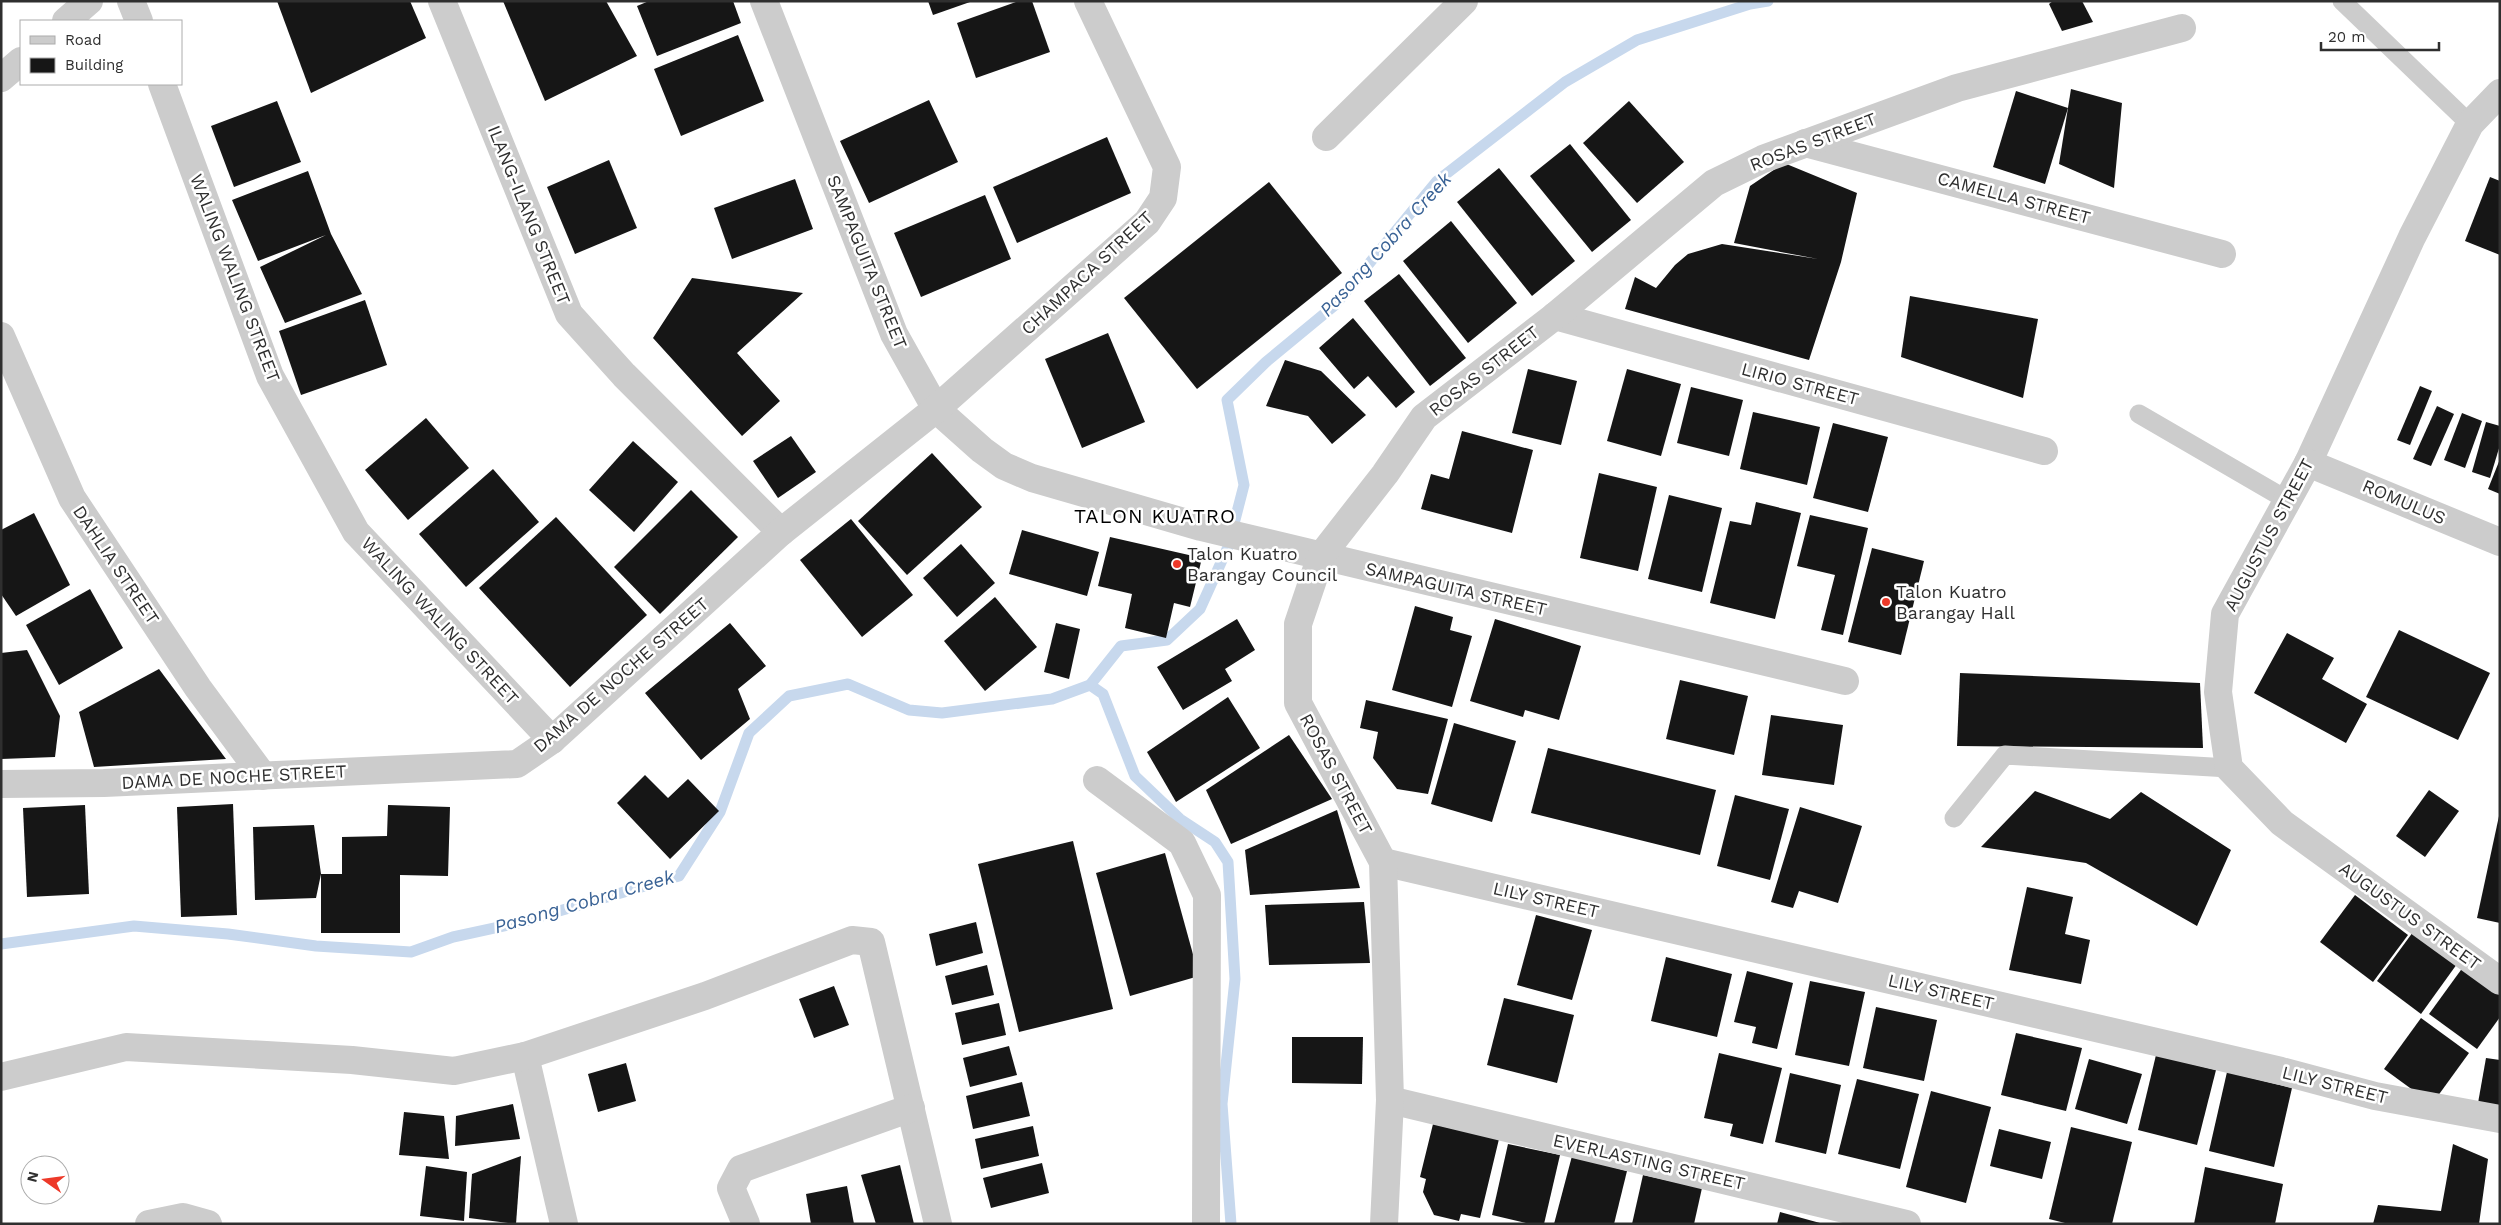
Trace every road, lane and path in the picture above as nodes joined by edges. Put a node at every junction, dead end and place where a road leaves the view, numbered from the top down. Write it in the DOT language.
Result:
graph roads {
  1 [pos="89,1"];
  2 [pos="131,1"];
  3 [pos="442,1"];
  4 [pos="764,1"];
  5 [pos="1088,1"];
  6 [pos="1464,1"];
  7 [pos="2342,1"];
  8 [pos="67,20"];
  9 [pos="139,20"];
  10 [pos="2182,28"];
  11 [pos="20,62"];
  12 [pos="1,78"];
  13 [pos="162,85"];
  14 [pos="2500,93"];
  15 [pos="2470,124"];
  16 [pos="1326,137"];
  17 [pos="1805,143"];
  18 [pos="2222,254"];
  19 [pos="1555,316"];
  20 [pos="1,336"];
  21 [pos="8,374"];
  22 [pos="936,409"];
  23 [pos="2139,414"];
  24 [pos="2044,451"];
  25 [pos="2308,462"];
  26 [pos="2287,500"];
  27 [pos="781,532"];
  28 [pos="2500,542"];
  29 [pos="1321,556"];
  30 [pos="1845,681"];
  31 [pos="552,740"];
  32 [pos="2229,768"];
  33 [pos="263,776"];
  34 [pos="1097,780"];
  35 [pos="1,784"];
  36 [pos="1954,818"];
  37 [pos="1382,862"];
  38 [pos="2500,981"];
  39 [pos="525,1056"];
  40 [pos="1,1077"];
  41 [pos="1390,1100"];
  42 [pos="911,1108"];
  43 [pos="2500,1119"];
  44 [pos="149,1224"];
  45 [pos="208,1224"];
  46 [pos="564,1224"];
  47 [pos="746,1224"];
  48 [pos="938,1224"];
  49 [pos="1206,1224"];
  50 [pos="1384,1224"];
  51 [pos="1906,1224"];
  1 -- 8 [label="street"];
  2 -- 9 [label="street"];
  3 -- 27 [label="street, ILANG-ILANG STREET"];
  4 -- 22 [label="street, SAMPAGUITA STREET"];
  5 -- 22 [label="street, CHAMPACA STREET"];
  6 -- 16 [label="street"];
  7 -- 15 [label="lane"];
  10 -- 17 [label="street, ROSAS STREET"];
  11 -- 12 [label="street"];
  13 -- 31 [label="street, WALING WALING STREET"];
  14 -- 15 [label="street, AUGUSTUS STREET"];
  15 -- 25 [label="street, AUGUSTUS STREET"];
  17 -- 18 [label="street, CAMELLA STREET"];
  17 -- 19 [label="street, ROSAS STREET"];
  19 -- 24 [label="street, LIRIO STREET"];
  19 -- 29 [label="street, ROSAS STREET"];
  20 -- 21 [label="street, DAHLIA STREET"];
  21 -- 33 [label="street, DAHLIA STREET"];
  22 -- 27 [label="street, DAMA DE NOCHE STREET"];
  22 -- 29 [label="street, SAMPAGUITA STREET"];
  23 -- 26 [label="lane"];
  25 -- 26 [label="street, AUGUSTUS STREET"];
  25 -- 28 [label="street, ROMULUS"];
  26 -- 32 [label="street, AUGUSTUS STREET"];
  27 -- 31 [label="street, DAMA DE NOCHE STREET"];
  29 -- 30 [label="street, SAMPAGUITA STREET"];
  29 -- 37 [label="street, ROSAS STREET"];
  31 -- 33 [label="street, DAMA DE NOCHE STREET"];
  32 -- 36 [label="lane"];
  32 -- 38 [label="street, AUGUSTUS STREET"];
  33 -- 35 [label="street, DAMA DE NOCHE STREET"];
  34 -- 49 [label="street"];
  37 -- 41 [label="street, ROSAS STREET"];
  37 -- 43 [label="street, LILY STREET"];
  39 -- 40 [label="street"];
  39 -- 42 [label="street"];
  39 -- 46 [label="street"];
  41 -- 50 [label="street, ROSAS STREET"];
  41 -- 51 [label="street, EVERLASTING STREET"];
  42 -- 47 [label="street"];
  42 -- 48 [label="street"];
  44 -- 45 [label="street"];
}
